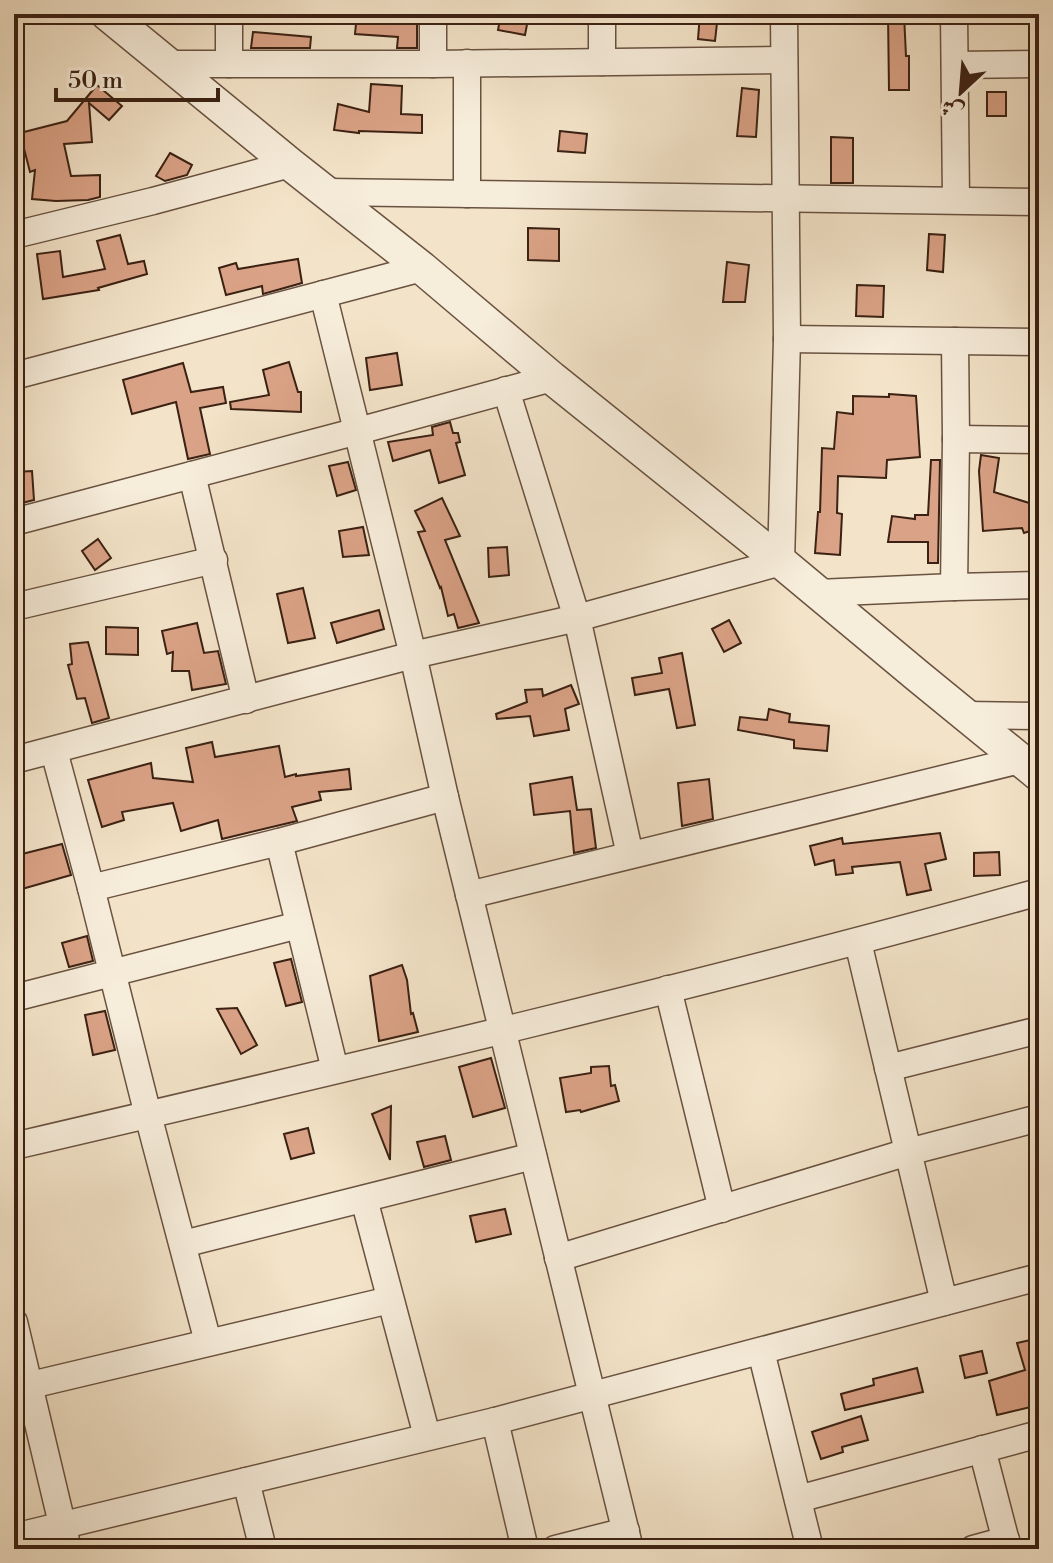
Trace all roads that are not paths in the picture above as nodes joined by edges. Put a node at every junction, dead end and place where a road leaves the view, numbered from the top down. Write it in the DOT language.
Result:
graph roads {
  1 [pos="107,14"];
  2 [pos="229,14"];
  3 [pos="433,14"];
  4 [pos="602,14"];
  5 [pos="784,14"];
  6 [pos="954,14"];
  7 [pos="784,60"];
  8 [pos="602,62"];
  9 [pos="467,63"];
  10 [pos="168,64"];
  11 [pos="229,64"];
  12 [pos="433,64"];
  13 [pos="1039,64"];
  14 [pos="955,65"];
  15 [pos="290,164"];
  16 [pos="327,192"];
  17 [pos="467,194"];
  18 [pos="786,199"];
  19 [pos="956,200"];
  20 [pos="1039,202"];
  21 [pos="14,235"];
  22 [pos="422,268"];
  23 [pos="323,294"];
  24 [pos="787,339"];
  25 [pos="955,341"];
  26 [pos="1039,342"];
  27 [pos="14,376"];
  28 [pos="552,378"];
  29 [pos="506,390"];
  30 [pos="358,431"];
  31 [pos="956,439"];
  32 [pos="1039,440"];
  33 [pos="192,475"];
  34 [pos="14,522"];
  35 [pos="214,560"];
  36 [pos="781,562"];
  37 [pos="1039,585"];
  38 [pos="954,587"];
  39 [pos="818,593"];
  40 [pos="16,600"];
  41 [pos="577,618"];
  42 [pos="413,655"];
  43 [pos="246,700"];
  44 [pos="965,715"];
  45 [pos="1039,716"];
  46 [pos="54,751"];
  47 [pos="14,760"];
  48 [pos="1029,767"];
  49 [pos="445,797"];
  50 [pos="279,842"];
  51 [pos="630,855"];
  52 [pos="91,888"];
  53 [pos="1039,892"];
  54 [pos="469,895"];
  55 [pos="299,925"];
  56 [pos="858,942"];
  57 [pos="113,973"];
  58 [pos="668,989"];
  59 [pos="14,998"];
  60 [pos="1039,1030"];
  61 [pos="502,1031"];
  62 [pos="888,1068"];
  63 [pos="335,1070"];
  64 [pos="148,1115"];
  65 [pos="1039,1118"];
  66 [pos="14,1146"];
  67 [pos="908,1152"];
  68 [pos="533,1156"];
  69 [pos="364,1199"];
  70 [pos="722,1209"];
  71 [pos="183,1244"];
  72 [pos="558,1258"];
  73 [pos="1039,1277"];
  74 [pos="390,1300"];
  75 [pos="944,1302"];
  76 [pos="14,1322"];
  77 [pos="208,1342"];
  78 [pos="761,1351"];
  79 [pos="22,1387"];
  80 [pos="592,1395"];
  81 [pos="495,1421"];
  82 [pos="1039,1434"];
  83 [pos="427,1436"];
  84 [pos="982,1449"];
  85 [pos="246,1481"];
  86 [pos="798,1499"];
  87 [pos="14,1537"];
  88 [pos="65,1537"];
  89 [pos="628,1540"];
  90 [pos="1007,1545"];
  91 [pos="263,1549"];
  92 [pos="525,1549"];
  93 [pos="555,1549"];
  94 [pos="810,1549"];
  95 [pos="973,1549"];
  1 -- 10 [label="street"];
  2 -- 11 [label="street"];
  3 -- 12 [label="street"];
  4 -- 8 [label="street"];
  5 -- 7 [label="street"];
  6 -- 14 [label="street"];
  7 -- 8 [label="street"];
  7 -- 18 [label="street"];
  8 -- 9 [label="street"];
  9 -- 12 [label="street"];
  9 -- 17 [label="street"];
  10 -- 11 [label="street"];
  10 -- 15 [label="street"];
  11 -- 12 [label="street"];
  13 -- 14 [label="street"];
  14 -- 19 [label="street"];
  15 -- 16 [label="street"];
  15 -- 21 [label="street"];
  16 -- 17 [label="street"];
  16 -- 22 [label="street"];
  17 -- 18 [label="street"];
  18 -- 19 [label="street"];
  18 -- 24 [label="street"];
  19 -- 20 [label="street"];
  22 -- 23 [label="street"];
  22 -- 28 [label="street"];
  23 -- 27 [label="street"];
  23 -- 30 [label="street"];
  24 -- 25 [label="street"];
  24 -- 36 [label="street"];
  25 -- 26 [label="street"];
  25 -- 31 [label="street"];
  28 -- 29 [label="street"];
  28 -- 36 [label="street"];
  29 -- 30 [label="street"];
  29 -- 41 [label="street"];
  30 -- 33 [label="street"];
  30 -- 42 [label="street"];
  31 -- 32 [label="street"];
  31 -- 38 [label="street"];
  33 -- 34 [label="street"];
  33 -- 35 [label="street"];
  35 -- 40 [label="street"];
  35 -- 43 [label="street"];
  36 -- 39 [label="street"];
  36 -- 41 [label="street"];
  37 -- 38 [label="street"];
  38 -- 39 [label="street"];
  39 -- 44 [label="street"];
  41 -- 42 [label="street"];
  41 -- 51 [label="street"];
  42 -- 43 [label="street"];
  42 -- 49 [label="street"];
  43 -- 46 [label="street"];
  44 -- 45 [label="street"];
  44 -- 48 [label="street"];
  46 -- 47 [label="street"];
  46 -- 52 [label="street"];
  48 -- 51 [label="street"];
  49 -- 50 [label="street"];
  49 -- 54 [label="street"];
  50 -- 52 [label="street"];
  50 -- 55 [label="street"];
  51 -- 54 [label="street"];
  52 -- 57 [label="street"];
  53 -- 56 [label="street"];
  54 -- 61 [label="street"];
  55 -- 57 [label="street"];
  55 -- 63 [label="street"];
  56 -- 58 [label="street"];
  56 -- 62 [label="street"];
  57 -- 59 [label="street"];
  57 -- 64 [label="street"];
  58 -- 61 [label="street"];
  58 -- 70 [label="street"];
  60 -- 62 [label="street"];
  61 -- 63 [label="street"];
  61 -- 68 [label="street"];
  62 -- 67 [label="street"];
  63 -- 64 [label="street"];
  64 -- 66 [label="street"];
  64 -- 71 [label="street"];
  65 -- 67 [label="street"];
  67 -- 70 [label="street"];
  67 -- 75 [label="street"];
  68 -- 69 [label="street"];
  68 -- 72 [label="street"];
  69 -- 71 [label="street"];
  69 -- 74 [label="street"];
  70 -- 72 [label="street"];
  71 -- 77 [label="street"];
  72 -- 80 [label="street"];
  73 -- 75 [label="street"];
  74 -- 77 [label="street"];
  74 -- 83 [label="street"];
  75 -- 78 [label="street"];
  76 -- 79 [label="street"];
  77 -- 79 [label="street"];
  78 -- 80 [label="street"];
  78 -- 86 [label="street"];
  79 -- 88 [label="street"];
  80 -- 81 [label="street"];
  80 -- 89 [label="street"];
  81 -- 83 [label="street"];
  81 -- 92 [label="street"];
  82 -- 84 [label="street"];
  83 -- 85 [label="street"];
  84 -- 86 [label="street"];
  84 -- 90 [label="street"];
  85 -- 88 [label="street"];
  85 -- 91 [label="street"];
  86 -- 94 [label="street"];
  87 -- 88 [label="street"];
  89 -- 93 [label="street"];
  90 -- 95 [label="street"];
}
